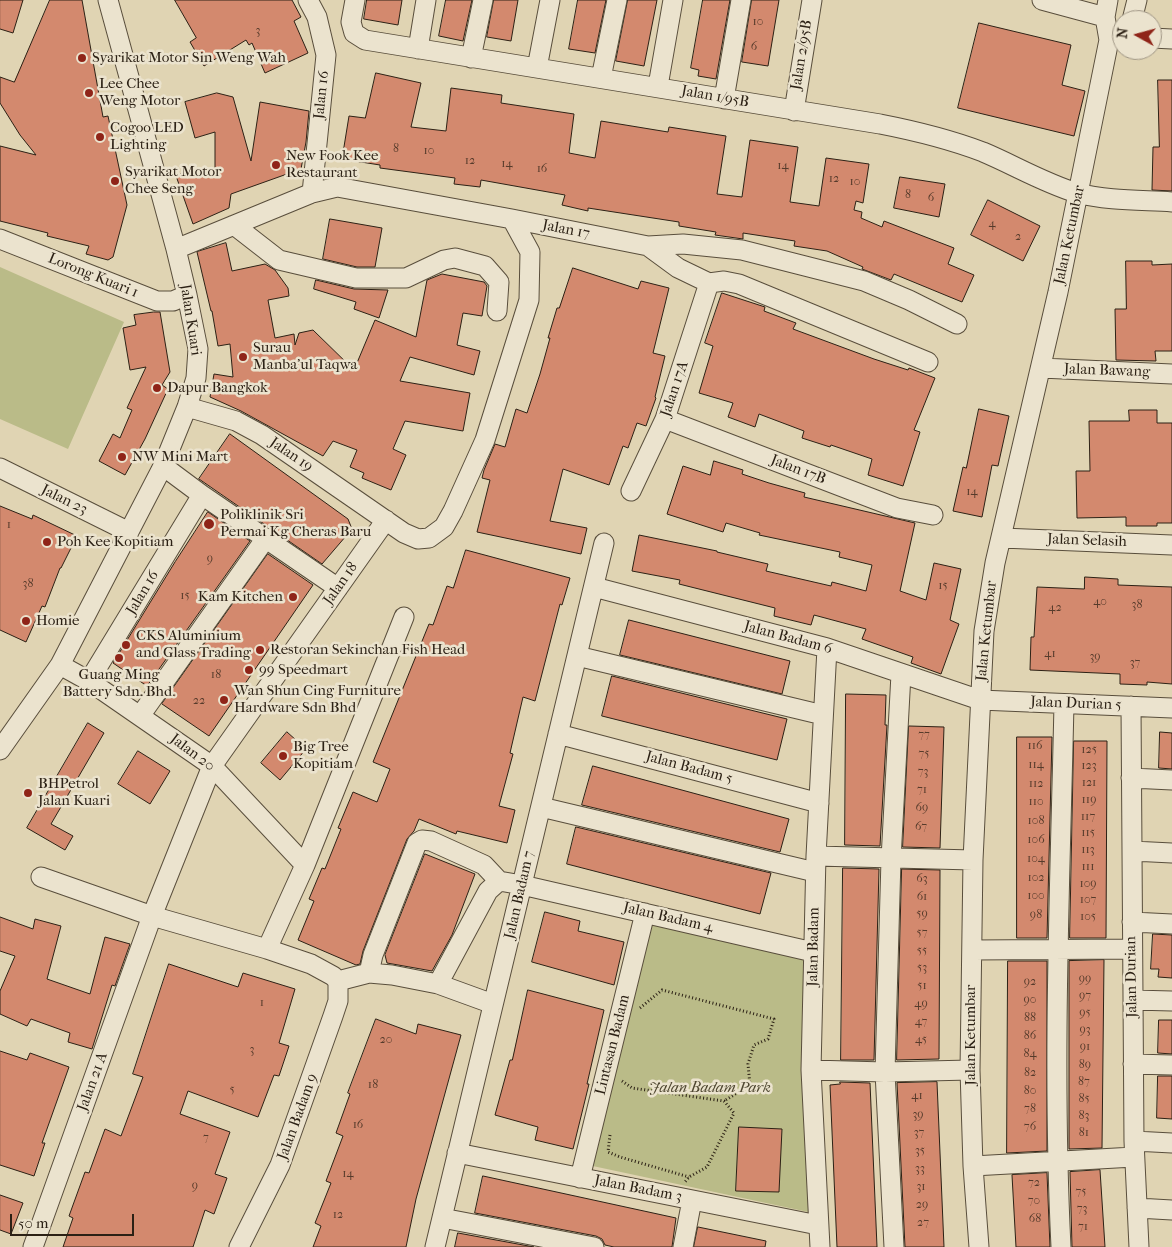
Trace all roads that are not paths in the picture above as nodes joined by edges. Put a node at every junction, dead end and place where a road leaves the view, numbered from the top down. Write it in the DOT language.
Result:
graph roads {
  1 [pos="108,0"];
  2 [pos="308,0"];
  3 [pos="324,0"];
  4 [pos="355,0"];
  5 [pos="426,0"];
  6 [pos="483,0"];
  7 [pos="550,0"];
  8 [pos="616,0"];
  9 [pos="673,0"];
  10 [pos="741,0"];
  11 [pos="812,0"];
  12 [pos="1042,0"];
  13 [pos="1107,8"];
  14 [pos="317,17"];
  15 [pos="1112,27"];
  16 [pos="418,49"];
  17 [pos="1112,52"];
  18 [pos="472,58"];
  19 [pos="537,68"];
  20 [pos="601,78"];
  21 [pos="658,86"];
  22 [pos="724,99"];
  23 [pos="794,111"];
  24 [pos="312,193"];
  25 [pos="1079,193"];
  26 [pos="1172,202"];
  27 [pos="512,219"];
  28 [pos="234,225"];
  29 [pos="0,239"];
  30 [pos="648,246"];
  31 [pos="176,249"];
  32 [pos="709,283"];
  33 [pos="187,295"];
  34 [pos="497,311"];
  35 [pos="957,324"];
  36 [pos="928,362"];
  37 [pos="1041,368"];
  38 [pos="1172,374"];
  39 [pos="187,407"];
  40 [pos="665,419"];
  41 [pos="162,466"];
  42 [pos="0,468"];
  43 [pos="630,491"];
  44 [pos="202,495"];
  45 [pos="933,515"];
  46 [pos="386,520"];
  47 [pos="129,532"];
  48 [pos="266,538"];
  49 [pos="1002,538"];
  50 [pos="604,543"];
  51 [pos="1172,544"];
  52 [pos="594,587"];
  53 [pos="338,588"];
  54 [pos="404,617"];
  55 [pos="827,648"];
  56 [pos="577,656"];
  57 [pos="60,665"];
  58 [pos="901,674"];
  59 [pos="89,681"];
  60 [pos="980,700"];
  61 [pos="1064,704"];
  62 [pos="1131,706"];
  63 [pos="1172,708"];
  64 [pos="823,715"];
  65 [pos="140,716"];
  66 [pos="558,734"];
  67 [pos="0,750"];
  68 [pos="212,766"];
  69 [pos="1131,778"];
  70 [pos="1172,780"];
  71 [pos="819,803"];
  72 [pos="541,807"];
  73 [pos="1132,851"];
  74 [pos="1172,853"];
  75 [pos="891,859"];
  76 [pos="973,860"];
  77 [pos="816,864"];
  78 [pos="305,865"];
  79 [pos="41,877"];
  80 [pos="499,882"];
  81 [pos="522,885"];
  82 [pos="646,913"];
  83 [pos="152,916"];
  84 [pos="1132,922"];
  85 [pos="1172,924"];
  86 [pos="267,949"];
  87 [pos="1132,949"];
  88 [pos="972,950"];
  89 [pos="1058,950"];
  90 [pos="813,952"];
  91 [pos="364,975"];
  92 [pos="338,981"];
  93 [pos="438,984"];
  94 [pos="1133,1000"];
  95 [pos="1172,1001"];
  96 [pos="494,1004"];
  97 [pos="1133,1064"];
  98 [pos="1172,1065"];
  99 [pos="811,1070"];
  100 [pos="970,1070"];
  101 [pos="885,1072"];
  102 [pos="1172,1143"];
  103 [pos="1134,1149"];
  104 [pos="457,1154"];
  105 [pos="1056,1161"];
  106 [pos="973,1166"];
  107 [pos="580,1178"];
  108 [pos="684,1199"];
  109 [pos="1137,1208"];
  110 [pos="1172,1210"];
  111 [pos="442,1218"];
  112 [pos="818,1225"];
  113 [pos="33,1247"];
  114 [pos="239,1247"];
  115 [pos="435,1247"];
  116 [pos="594,1247"];
  117 [pos="683,1247"];
  118 [pos="820,1247"];
  119 [pos="894,1247"];
  120 [pos="979,1247"];
  121 [pos="1061,1247"];
  122 [pos="1139,1247"];
  1 -- 31 [label="street, Jalan Kuari"];
  2 -- 14 [label="street, Jalan 16"];
  3 -- 14 [label="street"];
  4 -- 16 [label="street, Jalan 1/95B"];
  5 -- 16 [label="street"];
  6 -- 18 [label="street"];
  7 -- 19 [label="street"];
  8 -- 20 [label="street"];
  9 -- 21 [label="street"];
  10 -- 22 [label="street"];
  11 -- 23 [label="street, Jalan 2/95B"];
  12 -- 13 [label="street"];
  13 -- 15 [label="street"];
  14 -- 24 [label="street, Jalan 16"];
  16 -- 18 [label="street, Jalan 1/95B"];
  17 -- 25 [label="street, Jalan Ketumbar"];
  18 -- 19 [label="street, Jalan 1/95B"];
  19 -- 20 [label="street, Jalan 1/95B"];
  20 -- 21 [label="street, Jalan 1/95B"];
  21 -- 22 [label="street, Jalan 1/95B"];
  22 -- 23 [label="street, Jalan 1/95B"];
  23 -- 25 [label="street, Jalan 1/95B"];
  24 -- 27 [label="street, Jalan 17"];
  24 -- 28 [label="street, Jalan 17"];
  25 -- 26 [label="street, Jalan 1/95B"];
  25 -- 37 [label="street, Jalan Ketumbar"];
  27 -- 30 [label="street, Jalan 17"];
  27 -- 46 [label="street"];
  28 -- 31 [label="street, Jalan 17"];
  28 -- 34 [label="street"];
  29 -- 33 [label="street, Lorong Kuari 1"];
  30 -- 32 [label="street"];
  30 -- 35 [label="street, Jalan 17"];
  31 -- 33 [label="street, Jalan Kuari"];
  32 -- 36 [label="street"];
  32 -- 40 [label="street, Jalan 17A"];
  33 -- 39 [label="street, Jalan Kuari"];
  37 -- 38 [label="street, Jalan Bawang"];
  37 -- 49 [label="street, Jalan Ketumbar"];
  39 -- 41 [label="street, Jalan Kuari"];
  39 -- 46 [label="street, Jalan 19"];
  40 -- 43 [label="street, Jalan 17A"];
  40 -- 45 [label="street, Jalan 17B"];
  41 -- 44 [label="street"];
  41 -- 47 [label="street, Jalan Kuari"];
  42 -- 47 [label="street, Jalan 23"];
  44 -- 48 [label="street"];
  44 -- 59 [label="street, Jalan 16"];
  46 -- 53 [label="street, Jalan 18"];
  47 -- 57 [label="street, Jalan Kuari"];
  48 -- 53 [label="street"];
  48 -- 65 [label="street"];
  49 -- 51 [label="street, Jalan Selasih"];
  49 -- 60 [label="street, Jalan Ketumbar"];
  50 -- 52 [label="street, Jalan Badam 7"];
  52 -- 55 [label="street, Jalan Badam 6"];
  52 -- 56 [label="street, Jalan Badam 7"];
  53 -- 68 [label="street, Jalan 18"];
  54 -- 78 [label="street"];
  55 -- 58 [label="street, Jalan Badam 6"];
  55 -- 64 [label="street, Jalan Badam"];
  56 -- 64 [label="street"];
  56 -- 66 [label="street, Jalan Badam 7"];
  57 -- 59 [label="street, Jalan 20"];
  57 -- 67 [label="street, Jalan Kuari"];
  58 -- 60 [label="street, Jalan Badam 6"];
  58 -- 75 [label="street"];
  59 -- 65 [label="street, Jalan 20"];
  60 -- 61 [label="street, Jalan Durian 5"];
  60 -- 76 [label="street, Jalan Ketumbar"];
  61 -- 62 [label="street, Jalan Durian 5"];
  61 -- 89 [label="street"];
  62 -- 63 [label="street, Jalan Durian 5"];
  62 -- 69 [label="street, Jalan Durian"];
  64 -- 71 [label="street, Jalan Badam"];
  65 -- 68 [label="street, Jalan 20"];
  66 -- 71 [label="street, Jalan Badam 5"];
  66 -- 72 [label="street, Jalan Badam 7"];
  68 -- 78 [label="street, Jalan 20"];
  68 -- 83 [label="street, Jalan 18"];
  69 -- 70 [label="street"];
  69 -- 73 [label="street, Jalan Durian"];
  71 -- 77 [label="street, Jalan Badam"];
  72 -- 77 [label="street"];
  72 -- 81 [label="street, Jalan Badam 7"];
  73 -- 74 [label="street"];
  73 -- 84 [label="street, Jalan Durian"];
  75 -- 76 [label="street"];
  75 -- 77 [label="street"];
  75 -- 101 [label="street"];
  76 -- 88 [label="street, Jalan Ketumbar"];
  77 -- 90 [label="street, Jalan Badam"];
  78 -- 86 [label="street"];
  79 -- 83 [label="street"];
  80 -- 81 [label="street, Jalan Badam 4"];
  80 -- 91 [label="street"];
  80 -- 93 [label="street"];
  81 -- 82 [label="street, Jalan Badam 4"];
  81 -- 96 [label="street, Jalan Badam 7"];
  82 -- 90 [label="street, Jalan Badam 4"];
  82 -- 107 [label="street, Lintasan Badam"];
  83 -- 86 [label="street"];
  83 -- 113 [label="street, Jalan 21 A"];
  84 -- 85 [label="street"];
  84 -- 87 [label="street, Jalan Durian"];
  86 -- 92 [label="street"];
  87 -- 89 [label="street"];
  87 -- 94 [label="street, Jalan Durian"];
  88 -- 89 [label="street"];
  88 -- 100 [label="street, Jalan Ketumbar"];
  89 -- 105 [label="street"];
  90 -- 99 [label="street, Jalan Badam"];
  91 -- 92 [label="street"];
  91 -- 93 [label="street"];
  92 -- 114 [label="street, Jalan Badam 9"];
  93 -- 96 [label="street"];
  94 -- 95 [label="street"];
  94 -- 97 [label="street, Jalan Durian"];
  96 -- 104 [label="street, Jalan Badam 7"];
  97 -- 98 [label="street"];
  97 -- 103 [label="street, Jalan Durian"];
  99 -- 101 [label="street"];
  99 -- 112 [label="street, Jalan Badam"];
  100 -- 101 [label="street"];
  100 -- 106 [label="street, Jalan Ketumbar"];
  101 -- 119 [label="street"];
  102 -- 103 [label="street"];
  103 -- 105 [label="street"];
  103 -- 109 [label="street, Jalan Durian"];
  104 -- 107 [label="street, Jalan Badam 3"];
  104 -- 111 [label="street, Jalan Badam 7"];
  105 -- 106 [label="street"];
  105 -- 121 [label="street"];
  106 -- 120 [label="street, Jalan Ketumbar"];
  107 -- 108 [label="street, Jalan Badam 3"];
  108 -- 112 [label="street, Jalan Badam 3"];
  108 -- 117 [label="street"];
  109 -- 110 [label="street"];
  109 -- 122 [label="street, Jalan Durian"];
  111 -- 115 [label="street, Jalan Badam 7"];
  111 -- 116 [label="street"];
  112 -- 118 [label="street, Jalan Badam"];
}
